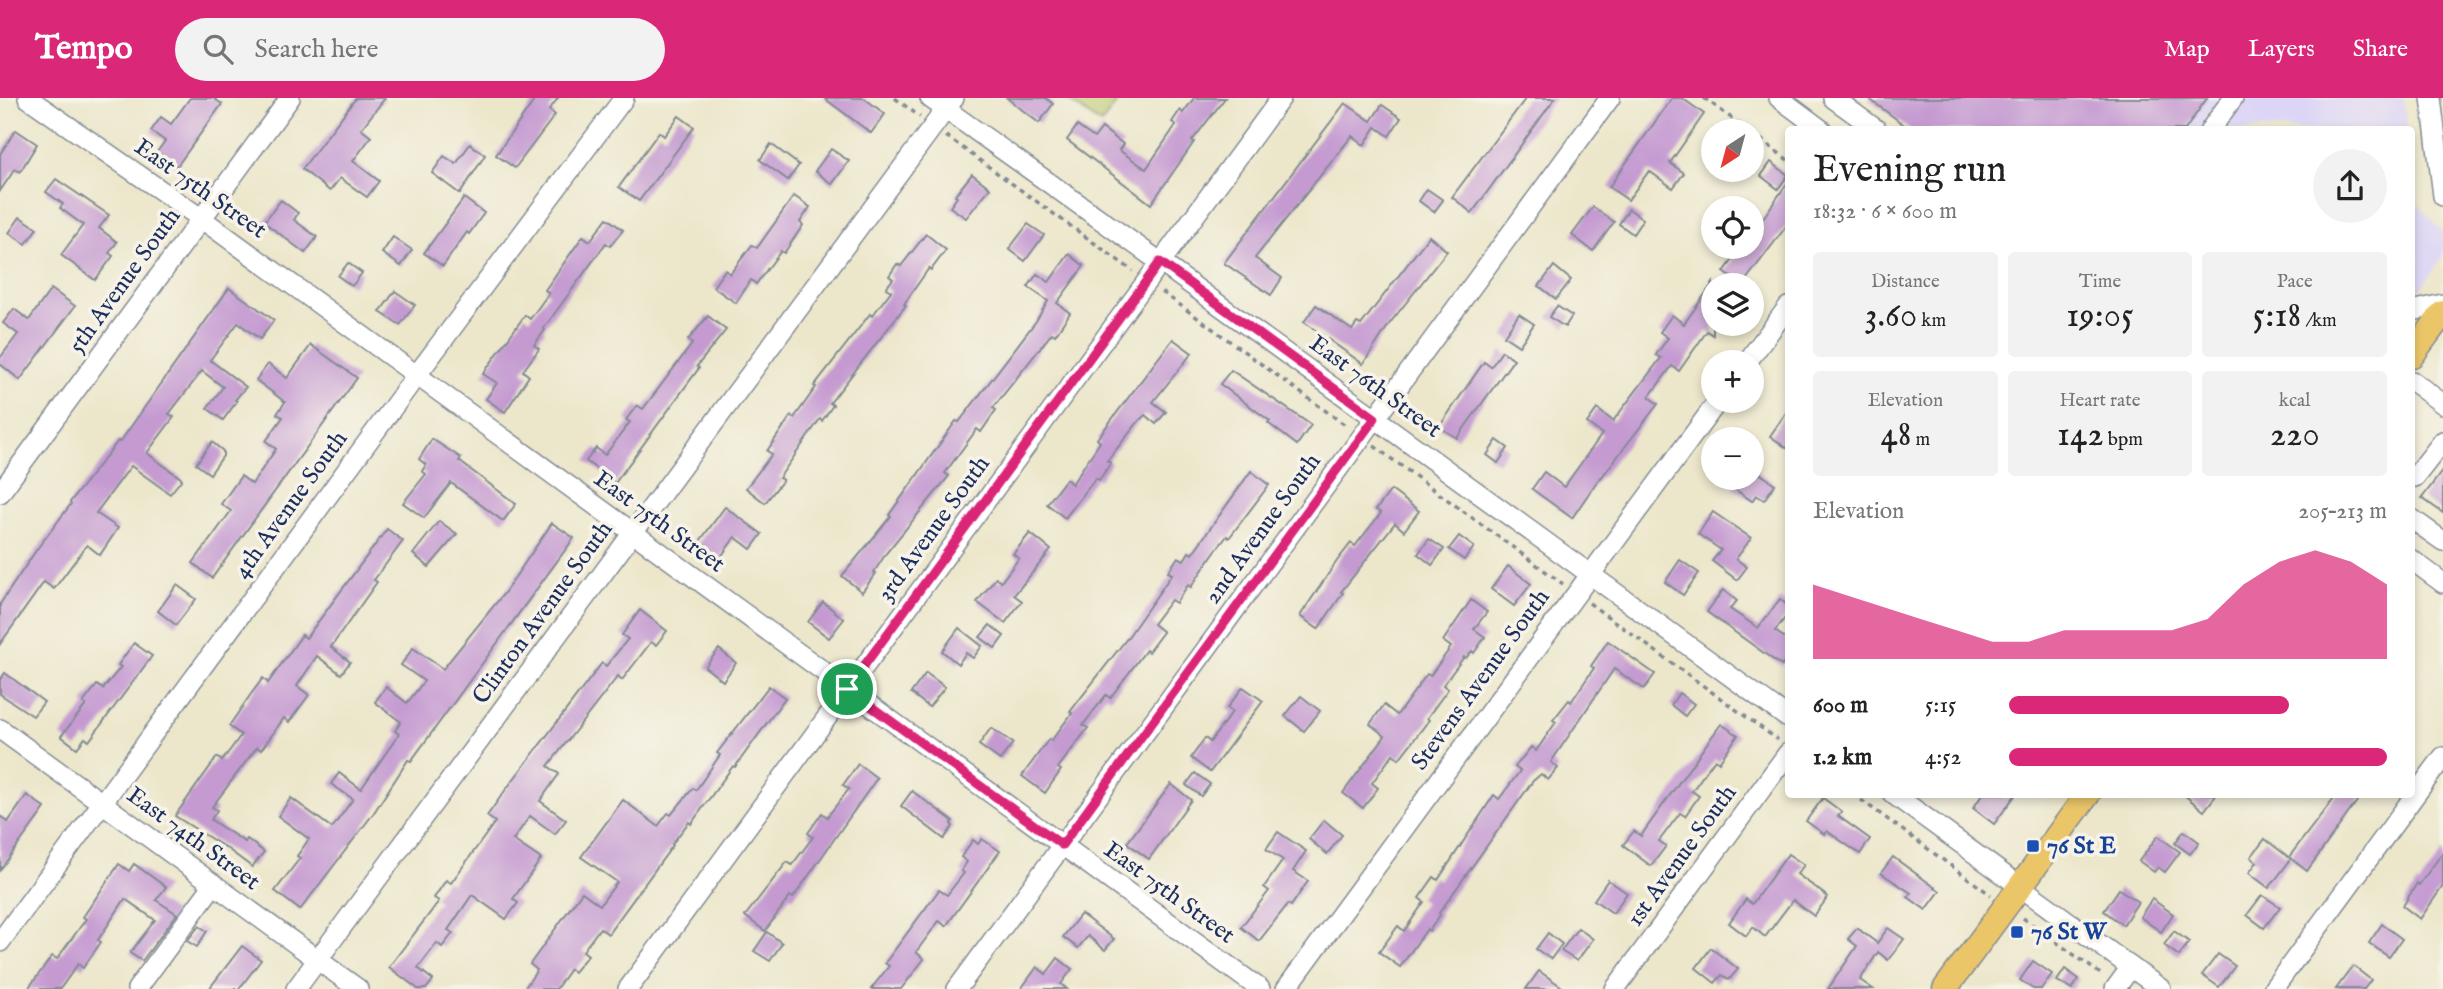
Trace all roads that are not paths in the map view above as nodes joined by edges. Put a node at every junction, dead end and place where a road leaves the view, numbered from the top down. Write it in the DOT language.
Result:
graph roads {
  1 [pos="28,98"];
  2 [pos="290,98"];
  3 [pos="624,98"];
  4 [pos="1281,98"];
  5 [pos="1609,98"];
  6 [pos="1779,98"];
  7 [pos="1833,98"];
  8 [pos="2233,98"];
  9 [pos="2431,98"];
  10 [pos="943,102"];
  11 [pos="1817,126"];
  12 [pos="1872,126"];
  13 [pos="2213,126"];
  14 [pos="2443,196"];
  15 [pos="202,219"];
  16 [pos="1160,262"];
  17 [pos="2443,304"];
  18 [pos="2415,310"];
  19 [pos="1785,311"];
  20 [pos="2443,313"];
  21 [pos="2436,338"];
  22 [pos="1756,350"];
  23 [pos="2415,353"];
  24 [pos="416,376"];
  25 [pos="2415,384"];
  26 [pos="2443,404"];
  27 [pos="1709,413"];
  28 [pos="1375,418"];
  29 [pos="2443,441"];
  30 [pos="2415,478"];
  31 [pos="0,493"];
  32 [pos="2415,521"];
  33 [pos="632,533"];
  34 [pos="2443,541"];
  35 [pos="2415,562"];
  36 [pos="1589,574"];
  37 [pos="2443,583"];
  38 [pos="847,689"];
  39 [pos="1785,716"];
  40 [pos="0,729"];
  41 [pos="1785,757"];
  42 [pos="2443,757"];
  43 [pos="2415,795"];
  44 [pos="1898,798"];
  45 [pos="2085,798"];
  46 [pos="2413,798"];
  47 [pos="103,804"];
  48 [pos="1062,845"];
  49 [pos="214,884"];
  50 [pos="2013,896"];
  51 [pos="0,942"];
  52 [pos="318,960"];
  53 [pos="2131,967"];
  54 [pos="2116,988"];
  55 [pos="137,989"];
  56 [pos="296,989"];
  57 [pos="358,989"];
  58 [pos="628,989"];
  59 [pos="957,989"];
  60 [pos="1260,989"];
  61 [pos="1286,989"];
  62 [pos="1615,989"];
  63 [pos="1945,989"];
  64 [pos="2161,989"];
  65 [pos="2273,989"];
  1 -- 15 [label="street, East 75th Street"];
  2 -- 15 [label="street, 5th Avenue South"];
  3 -- 24 [label="street, 4th Avenue South"];
  4 -- 16 [label="street, 3rd Avenue South"];
  5 -- 28 [label="street, 2nd Avenue South"];
  6 -- 11 [label="street"];
  7 -- 12 [label="street"];
  8 -- 13 [label="street"];
  9 -- 14 [label="street"];
  10 -- 16 [label="street, East 76th Street"];
  10 -- 33 [label="street, Clinton Avenue South"];
  15 -- 24 [label="street, East 75th Street"];
  15 -- 31 [label="street, 5th Avenue South"];
  16 -- 28 [label="street, East 76th Street"];
  16 -- 38 [label="street, 3rd Avenue South"];
  17 -- 18 [label="street"];
  19 -- 22 [label="street"];
  20 -- 21 [label="main road"];
  21 -- 23 [label="main road"];
  24 -- 33 [label="street, East 75th Street"];
  24 -- 47 [label="street, 4th Avenue South"];
  25 -- 26 [label="street"];
  27 -- 36 [label="street, Stevens Avenue South"];
  28 -- 36 [label="street, East 76th Street"];
  28 -- 48 [label="street, 2nd Avenue South"];
  29 -- 30 [label="street"];
  32 -- 34 [label="street"];
  33 -- 38 [label="street, East 75th Street"];
  33 -- 52 [label="street, Clinton Avenue South"];
  35 -- 37 [label="street"];
  36 -- 39 [label="street, East 76th Street"];
  36 -- 61 [label="street, Stevens Avenue South"];
  38 -- 48 [label="street, East 75th Street"];
  38 -- 58 [label="street, 3rd Avenue South"];
  40 -- 47 [label="street, East 74th Street"];
  41 -- 62 [label="street, 1st Avenue South"];
  42 -- 43 [label="street"];
  44 -- 50 [label="street"];
  45 -- 50 [label="main road"];
  46 -- 65 [label="street"];
  47 -- 49 [label="street, East 74th Street"];
  47 -- 51 [label="street, 4th Avenue South"];
  48 -- 59 [label="street, 2nd Avenue South"];
  48 -- 60 [label="street, East 75th Street"];
  49 -- 52 [label="street, East 74th Street"];
  49 -- 55 [label="street"];
  50 -- 53 [label="street"];
  50 -- 63 [label="main road"];
  52 -- 56 [label="street, Clinton Avenue South"];
  52 -- 57 [label="street, East 74th Street"];
  53 -- 54 [label="street"];
  53 -- 64 [label="street"];
}
